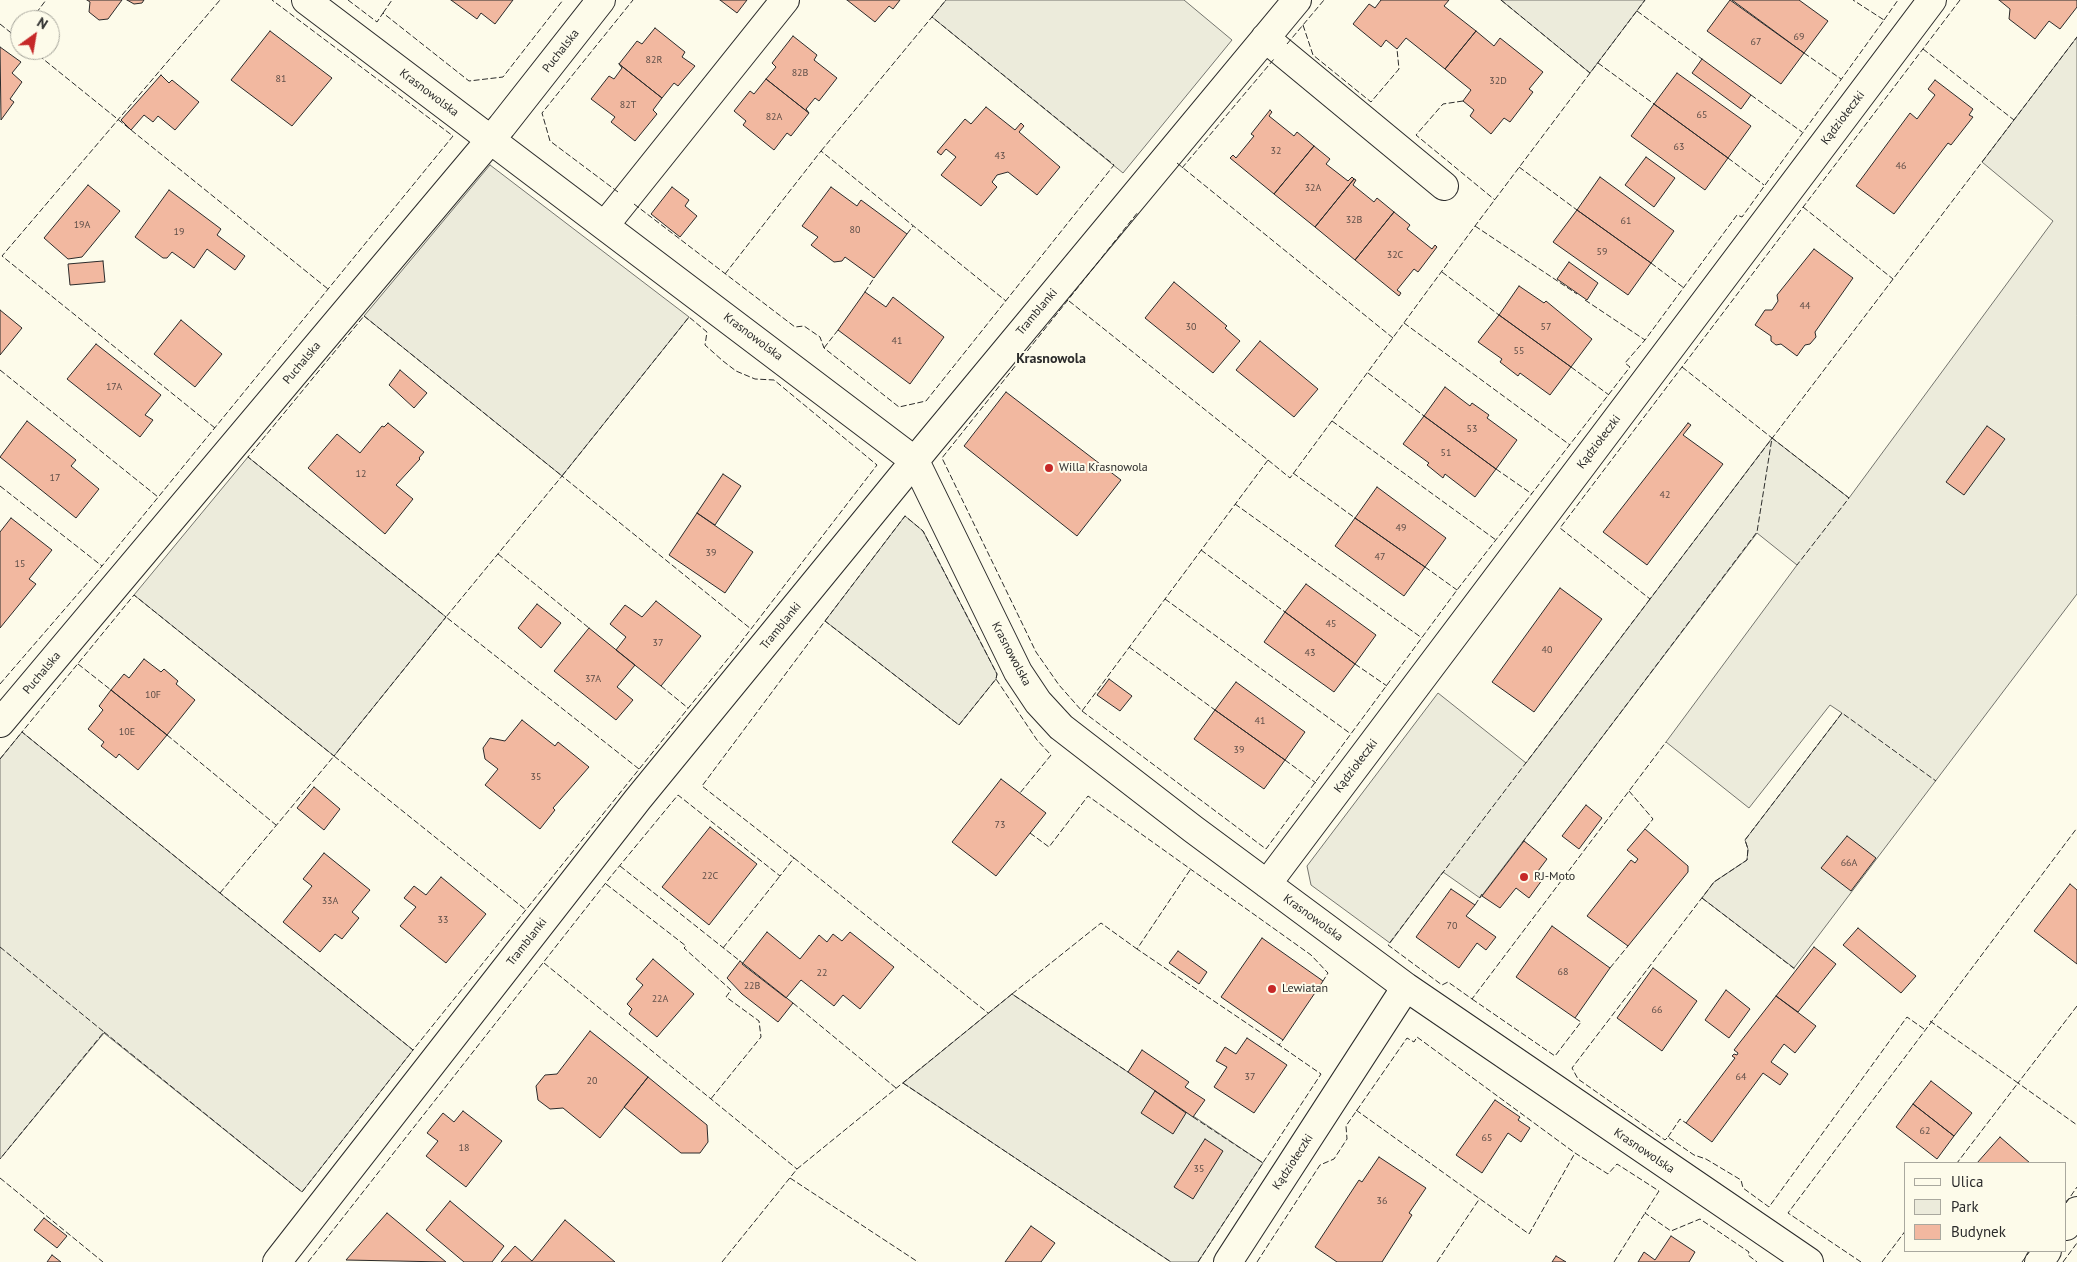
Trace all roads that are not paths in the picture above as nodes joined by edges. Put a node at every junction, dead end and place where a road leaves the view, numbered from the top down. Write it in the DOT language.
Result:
graph roads {
  1 [pos="306,0"];
  2 [pos="601,0"];
  3 [pos="785,0"];
  4 [pos="1297,0"];
  5 [pos="1932,0"];
  6 [pos="1265,38"];
  7 [pos="491,139"];
  8 [pos="1444,186"];
  9 [pos="606,225"];
  10 [pos="915,461"];
  11 [pos="0,723"];
  12 [pos="1267,884"];
  13 [pos="1406,987"];
  14 [pos="2077,1211"];
  15 [pos="2067,1225"];
  16 [pos="278,1262"];
  17 [pos="1228,1262"];
  18 [pos="1809,1262"];
  1 -- 7 [label="street, Krasnowolska"];
  2 -- 7 [label="street, Puchalska"];
  3 -- 9 [label="street"];
  4 -- 6 [label="street, Tramblanki"];
  5 -- 12 [label="street, Kądziołeczki"];
  6 -- 8 [label="street"];
  6 -- 10 [label="street, Tramblanki"];
  7 -- 9 [label="street, Krasnowolska"];
  7 -- 11 [label="street, Puchalska"];
  9 -- 10 [label="street, Krasnowolska"];
  10 -- 12 [label="street, Krasnowolska"];
  10 -- 16 [label="street, Tramblanki"];
  12 -- 13 [label="street, Krasnowolska"];
  13 -- 17 [label="street, Kądziołeczki"];
  13 -- 18 [label="street, Krasnowolska"];
  14 -- 15 [label="street"];
}
